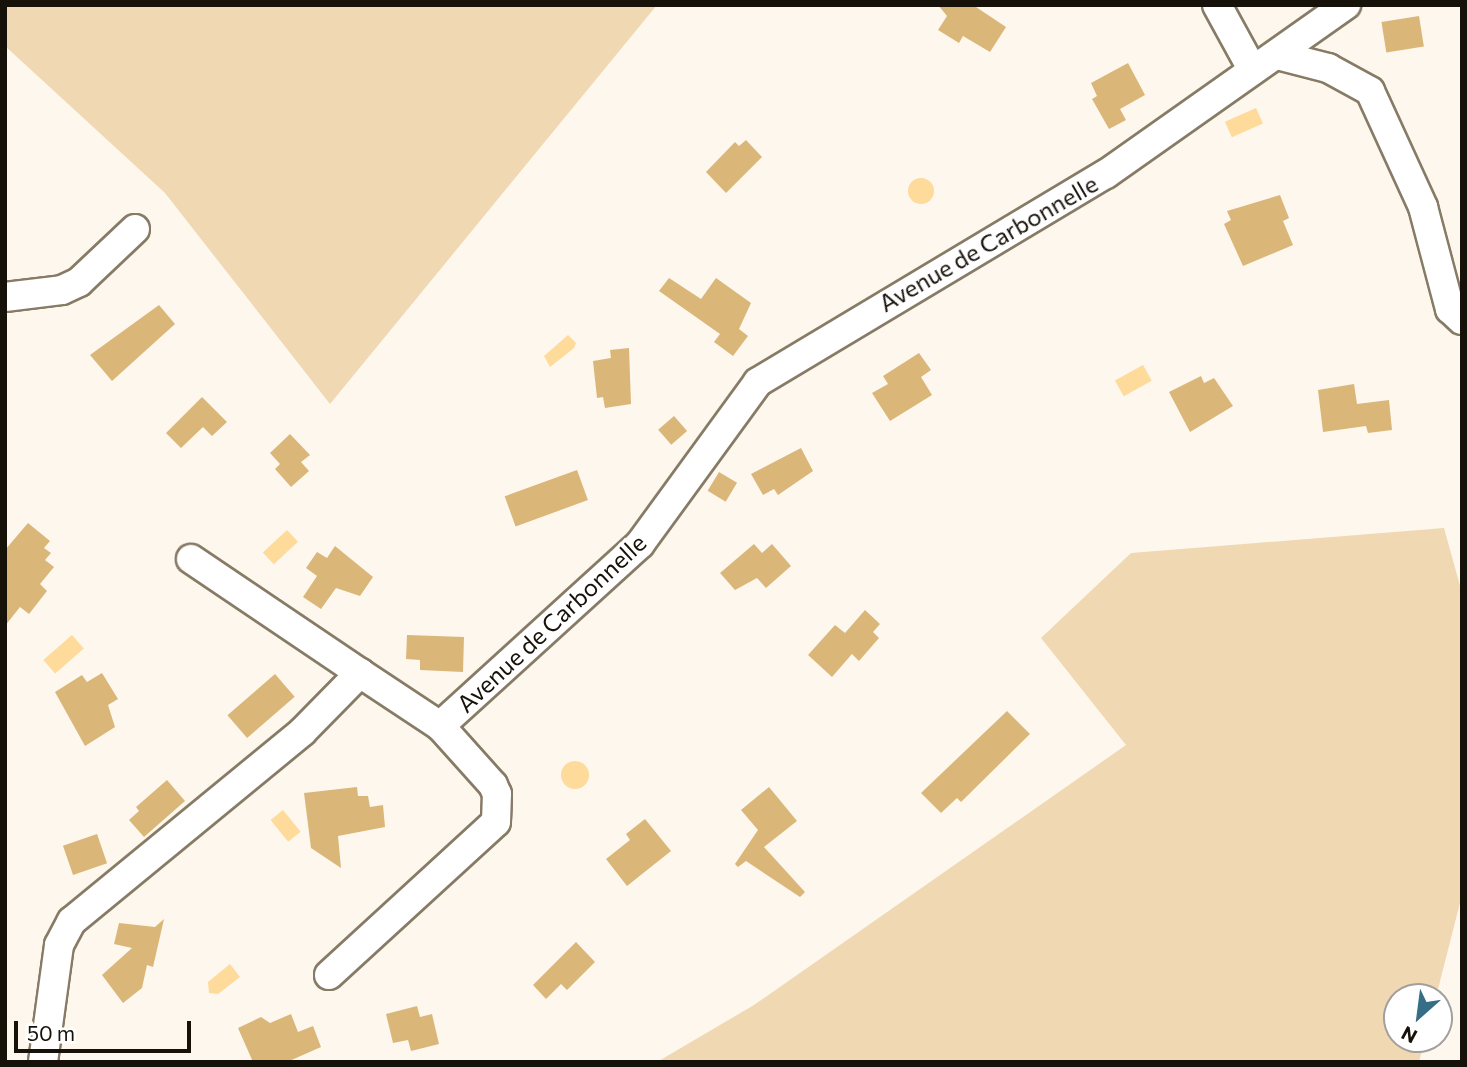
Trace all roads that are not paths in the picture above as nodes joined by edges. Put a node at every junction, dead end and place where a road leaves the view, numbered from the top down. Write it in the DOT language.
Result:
graph roads {
  1 [pos="1217,5"];
  2 [pos="1346,5"];
  3 [pos="1277,55"];
  4 [pos="1252,69"];
  5 [pos="135,229"];
  6 [pos="5,297"];
  7 [pos="1462,320"];
  8 [pos="191,559"];
  9 [pos="360,673"];
  10 [pos="440,726"];
  11 [pos="329,975"];
  12 [pos="40,1059"];
  1 -- 4 [label="street"];
  2 -- 3 [label="street, Avenue de Carbonnelle"];
  3 -- 4 [label="street, Avenue de Carbonnelle"];
  3 -- 7 [label="street"];
  4 -- 10 [label="street, Avenue de Carbonnelle"];
  5 -- 6 [label="street"];
  8 -- 9 [label="street, Avenue de Carbonnelle"];
  9 -- 10 [label="street, Avenue de Carbonnelle"];
  9 -- 12 [label="street"];
  10 -- 11 [label="street"];
}
